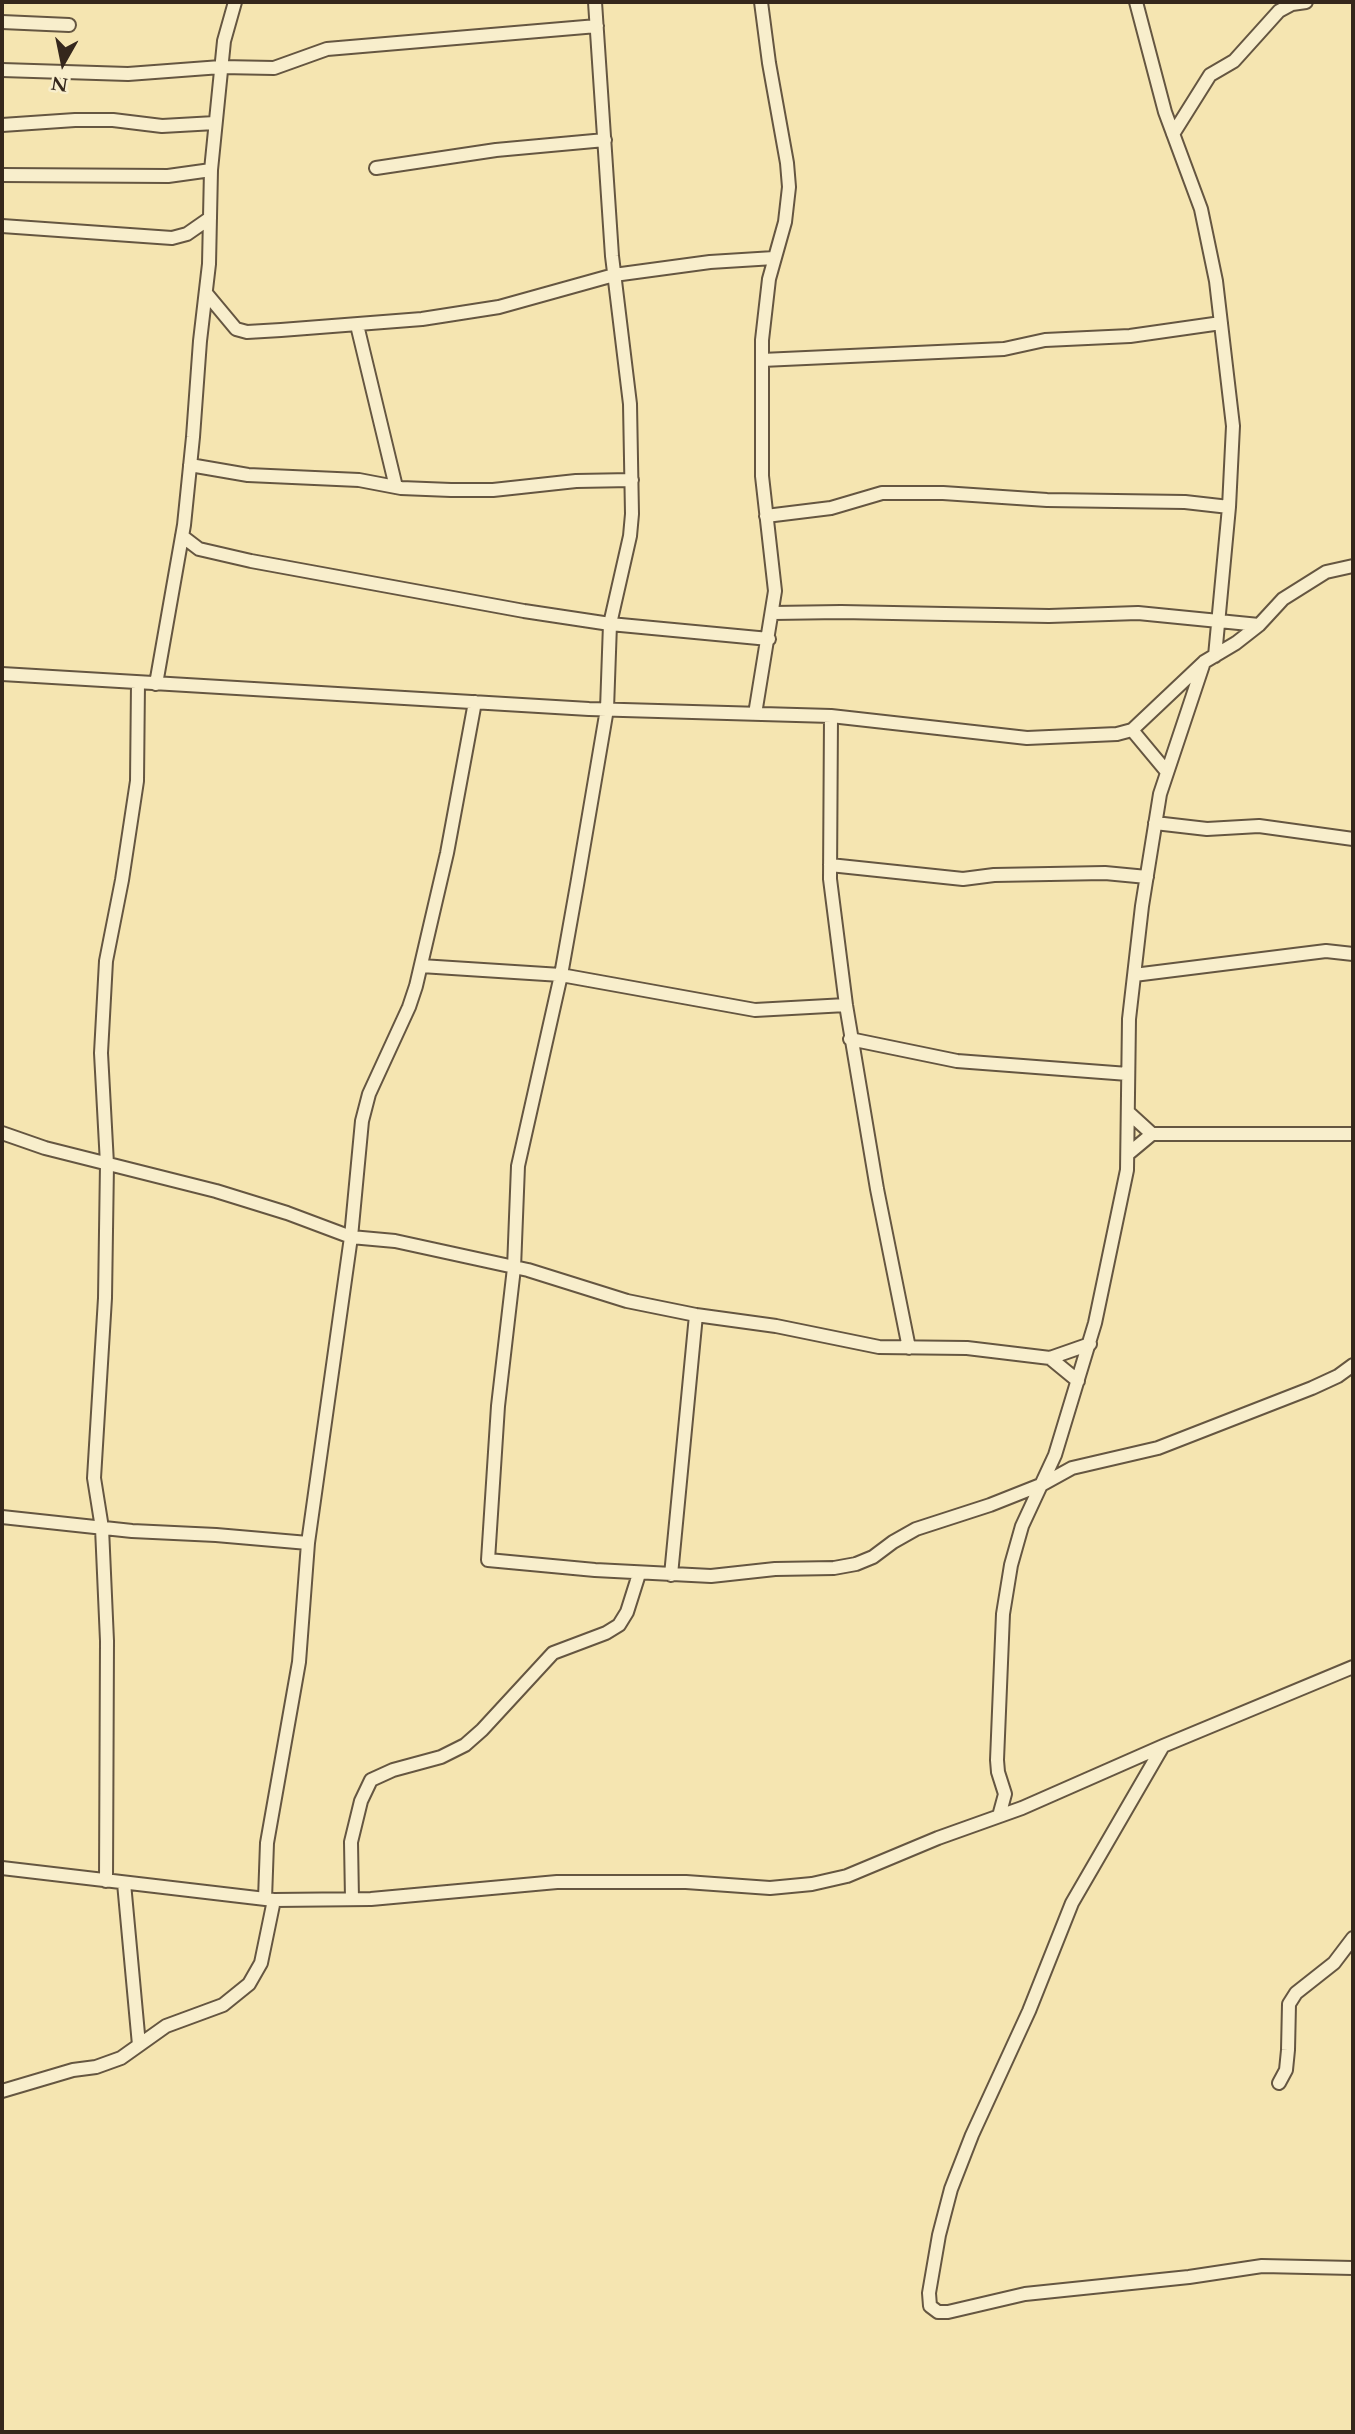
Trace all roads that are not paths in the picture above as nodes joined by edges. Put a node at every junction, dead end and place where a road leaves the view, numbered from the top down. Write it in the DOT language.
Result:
graph roads {
  1 [pos="235,2"];
  2 [pos="595,2"];
  3 [pos="761,2"];
  4 [pos="1136,2"];
  5 [pos="1306,2"];
  6 [pos="2,22"];
  7 [pos="69,25"];
  8 [pos="597,26"];
  9 [pos="221,67"];
  10 [pos="2,70"];
  11 [pos="215,124"];
  12 [pos="2,125"];
  13 [pos="1173,134"];
  14 [pos="605,140"];
  15 [pos="376,168"];
  16 [pos="211,170"];
  17 [pos="2,175"];
  18 [pos="210,218"];
  19 [pos="2,226"];
  20 [pos="774,258"];
  21 [pos="614,275"];
  22 [pos="206,293"];
  23 [pos="1221,323"];
  24 [pos="357,325"];
  25 [pos="762,360"];
  26 [pos="190,465"];
  27 [pos="632,480"];
  28 [pos="396,487"];
  29 [pos="1229,507"];
  30 [pos="766,516"];
  31 [pos="181,536"];
  32 [pos="199,549"];
  33 [pos="176,559"];
  34 [pos="1352,570"];
  35 [pos="773,613"];
  36 [pos="1217,620"];
  37 [pos="610,624"];
  38 [pos="1259,625"];
  39 [pos="769,639"];
  40 [pos="1209,659"];
  41 [pos="2,674"];
  42 [pos="138,683"];
  43 [pos="156,684"];
  44 [pos="475,702"];
  45 [pos="607,709"];
  46 [pos="755,714"];
  47 [pos="831,716"];
  48 [pos="1132,730"];
  49 [pos="1167,772"];
  50 [pos="1156,823"];
  51 [pos="1353,839"];
  52 [pos="830,865"];
  53 [pos="1147,877"];
  54 [pos="1353,954"];
  55 [pos="421,966"];
  56 [pos="561,975"];
  57 [pos="1134,975"];
  58 [pos="846,1005"];
  59 [pos="850,1039"];
  60 [pos="1128,1074"];
  61 [pos="1129,1113"];
  62 [pos="2,1133"];
  63 [pos="1152,1134"];
  64 [pos="1353,1134"];
  65 [pos="1128,1154"];
  66 [pos="107,1164"];
  67 [pos="351,1237"];
  68 [pos="514,1268"];
  69 [pos="696,1315"];
  70 [pos="1090,1344"];
  71 [pos="909,1348"];
  72 [pos="1050,1358"];
  73 [pos="1353,1365"];
  74 [pos="1078,1381"];
  75 [pos="1043,1484"];
  76 [pos="2,1517"];
  77 [pos="102,1528"];
  78 [pos="308,1543"];
  79 [pos="639,1574"];
  80 [pos="671,1575"];
  81 [pos="1353,1667"];
  82 [pos="1164,1746"];
  83 [pos="1005,1794"];
  84 [pos="1022,1808"];
  85 [pos="999,1816"];
  86 [pos="2,1868"];
  87 [pos="106,1881"];
  88 [pos="124,1883"];
  89 [pos="352,1899"];
  90 [pos="269,1900"];
  91 [pos="1353,1938"];
  92 [pos="139,2045"];
  93 [pos="1279,2083"];
  94 [pos="2,2091"];
  95 [pos="1353,2268"];
  1 -- 9 [label="street"];
  2 -- 8 [label="street"];
  3 -- 20 [label="street"];
  4 -- 13 [label="street"];
  5 -- 13 [label="street"];
  6 -- 7 [label="street"];
  8 -- 9 [label="street"];
  8 -- 14 [label="street"];
  9 -- 10 [label="street"];
  9 -- 11 [label="street"];
  11 -- 12 [label="street"];
  11 -- 16 [label="street"];
  13 -- 23 [label="street"];
  14 -- 15 [label="street"];
  14 -- 21 [label="street"];
  16 -- 17 [label="street"];
  16 -- 18 [label="street"];
  18 -- 19 [label="street"];
  18 -- 22 [label="street"];
  20 -- 21 [label="street"];
  20 -- 25 [label="street"];
  21 -- 24 [label="street"];
  21 -- 27 [label="street"];
  22 -- 24 [label="street"];
  22 -- 26 [label="street"];
  23 -- 25 [label="street"];
  23 -- 29 [label="street"];
  24 -- 28 [label="street"];
  25 -- 30 [label="street"];
  26 -- 28 [label="street"];
  26 -- 31 [label="street"];
  27 -- 28 [label="street"];
  27 -- 37 [label="street"];
  29 -- 30 [label="street"];
  29 -- 36 [label="street"];
  30 -- 35 [label="street"];
  31 -- 32 [label="street"];
  31 -- 33 [label="street"];
  32 -- 33 [label="street"];
  32 -- 37 [label="street"];
  33 -- 43 [label="street"];
  34 -- 38 [label="street"];
  35 -- 36 [label="street"];
  35 -- 39 [label="street"];
  36 -- 38 [label="street"];
  36 -- 40 [label="street"];
  37 -- 39 [label="street"];
  37 -- 45 [label="street"];
  38 -- 40 [label="street"];
  39 -- 46 [label="street"];
  40 -- 48 [label="street"];
  40 -- 49 [label="street"];
  41 -- 42 [label="street"];
  42 -- 43 [label="street"];
  42 -- 66 [label="street"];
  43 -- 44 [label="street"];
  44 -- 45 [label="street"];
  44 -- 55 [label="street"];
  45 -- 46 [label="street"];
  45 -- 56 [label="street"];
  46 -- 47 [label="street"];
  47 -- 48 [label="street"];
  47 -- 52 [label="street"];
  48 -- 49 [label="street"];
  49 -- 50 [label="street"];
  50 -- 51 [label="street"];
  50 -- 53 [label="street"];
  52 -- 53 [label="street"];
  52 -- 58 [label="street"];
  53 -- 57 [label="street"];
  54 -- 57 [label="street"];
  55 -- 56 [label="street"];
  55 -- 67 [label="street"];
  56 -- 58 [label="street"];
  56 -- 68 [label="street"];
  57 -- 60 [label="street"];
  58 -- 59 [label="street"];
  59 -- 60 [label="street"];
  59 -- 71 [label="street"];
  60 -- 61 [label="street"];
  61 -- 63 [label="street"];
  61 -- 65 [label="street"];
  62 -- 66 [label="street"];
  63 -- 64 [label="street"];
  63 -- 65 [label="street"];
  65 -- 70 [label="street"];
  66 -- 67 [label="street"];
  66 -- 77 [label="street"];
  67 -- 68 [label="street"];
  67 -- 78 [label="street"];
  68 -- 69 [label="street"];
  68 -- 79 [label="street"];
  69 -- 71 [label="street"];
  69 -- 80 [label="street"];
  70 -- 72 [label="street"];
  70 -- 74 [label="street"];
  71 -- 72 [label="street"];
  72 -- 74 [label="street"];
  73 -- 75 [label="street"];
  74 -- 75 [label="street"];
  75 -- 80 [label="street"];
  75 -- 83 [label="street"];
  76 -- 77 [label="street"];
  77 -- 78 [label="street"];
  77 -- 87 [label="street"];
  78 -- 90 [label="street"];
  79 -- 80 [label="street"];
  79 -- 89 [label="street"];
  81 -- 82 [label="street"];
  82 -- 84 [label="street"];
  82 -- 95 [label="street"];
  83 -- 84 [label="street"];
  83 -- 85 [label="street"];
  84 -- 85 [label="street"];
  85 -- 89 [label="street"];
  86 -- 87 [label="street"];
  87 -- 88 [label="street"];
  88 -- 90 [label="street"];
  88 -- 92 [label="street"];
  89 -- 90 [label="street"];
  90 -- 92 [label="street"];
  91 -- 93 [label="street"];
  92 -- 94 [label="street"];
}
